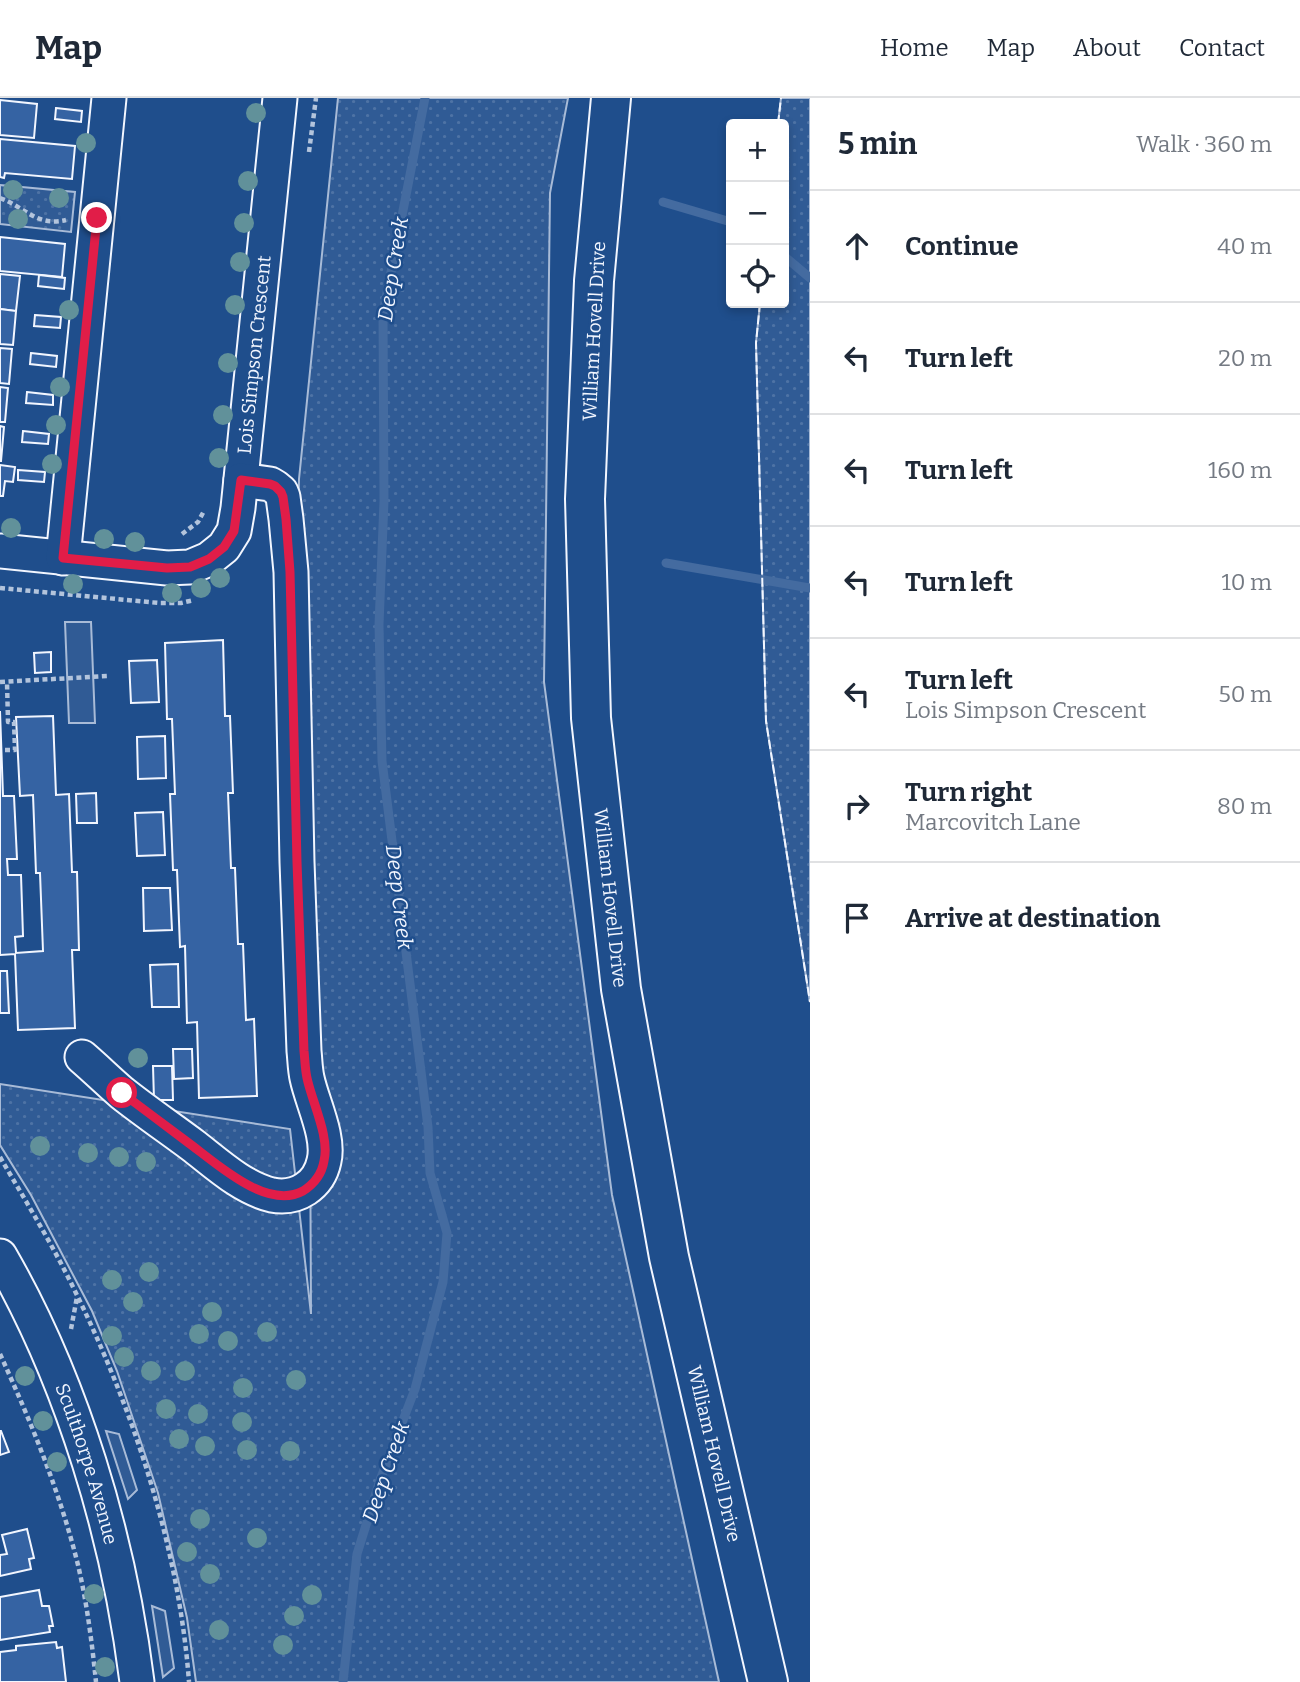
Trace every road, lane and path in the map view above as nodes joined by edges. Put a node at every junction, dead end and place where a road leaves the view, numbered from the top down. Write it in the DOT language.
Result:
graph roads {
  1 [pos="109,98"];
  2 [pos="280,98"];
  3 [pos="611,98"];
  4 [pos="0,198"];
  5 [pos="61,221"];
  6 [pos="241,480"];
  7 [pos="205,499"];
  8 [pos="174,535"];
  9 [pos="0,551"];
  10 [pos="63,558"];
  11 [pos="107,676"];
  12 [pos="0,682"];
  13 [pos="7,682"];
  14 [pos="5,750"];
  15 [pos="82,1057"];
  16 [pos="0,1157"];
  17 [pos="0,1256"];
  18 [pos="0,1354"];
  19 [pos="96,1682"];
  20 [pos="137,1682"];
  21 [pos="190,1682"];
  22 [pos="768,1682"];
  1 -- 10 [label="street"];
  2 -- 6 [label="street, Lois Simpson Crescent"];
  3 -- 22 [label="main road, William Hovell Drive"];
  4 -- 5 [label="path"];
  6 -- 10 [label="street, Lois Simpson Crescent"];
  6 -- 15 [label="street"];
  7 -- 8 [label="path"];
  9 -- 10 [label="street, Lois Simpson Crescent"];
  11 -- 13 [label="path"];
  12 -- 13 [label="path"];
  13 -- 14 [label="path"];
  16 -- 21 [label="path"];
  17 -- 20 [label="street, Sculthorpe Avenue"];
  18 -- 19 [label="path"];
}
